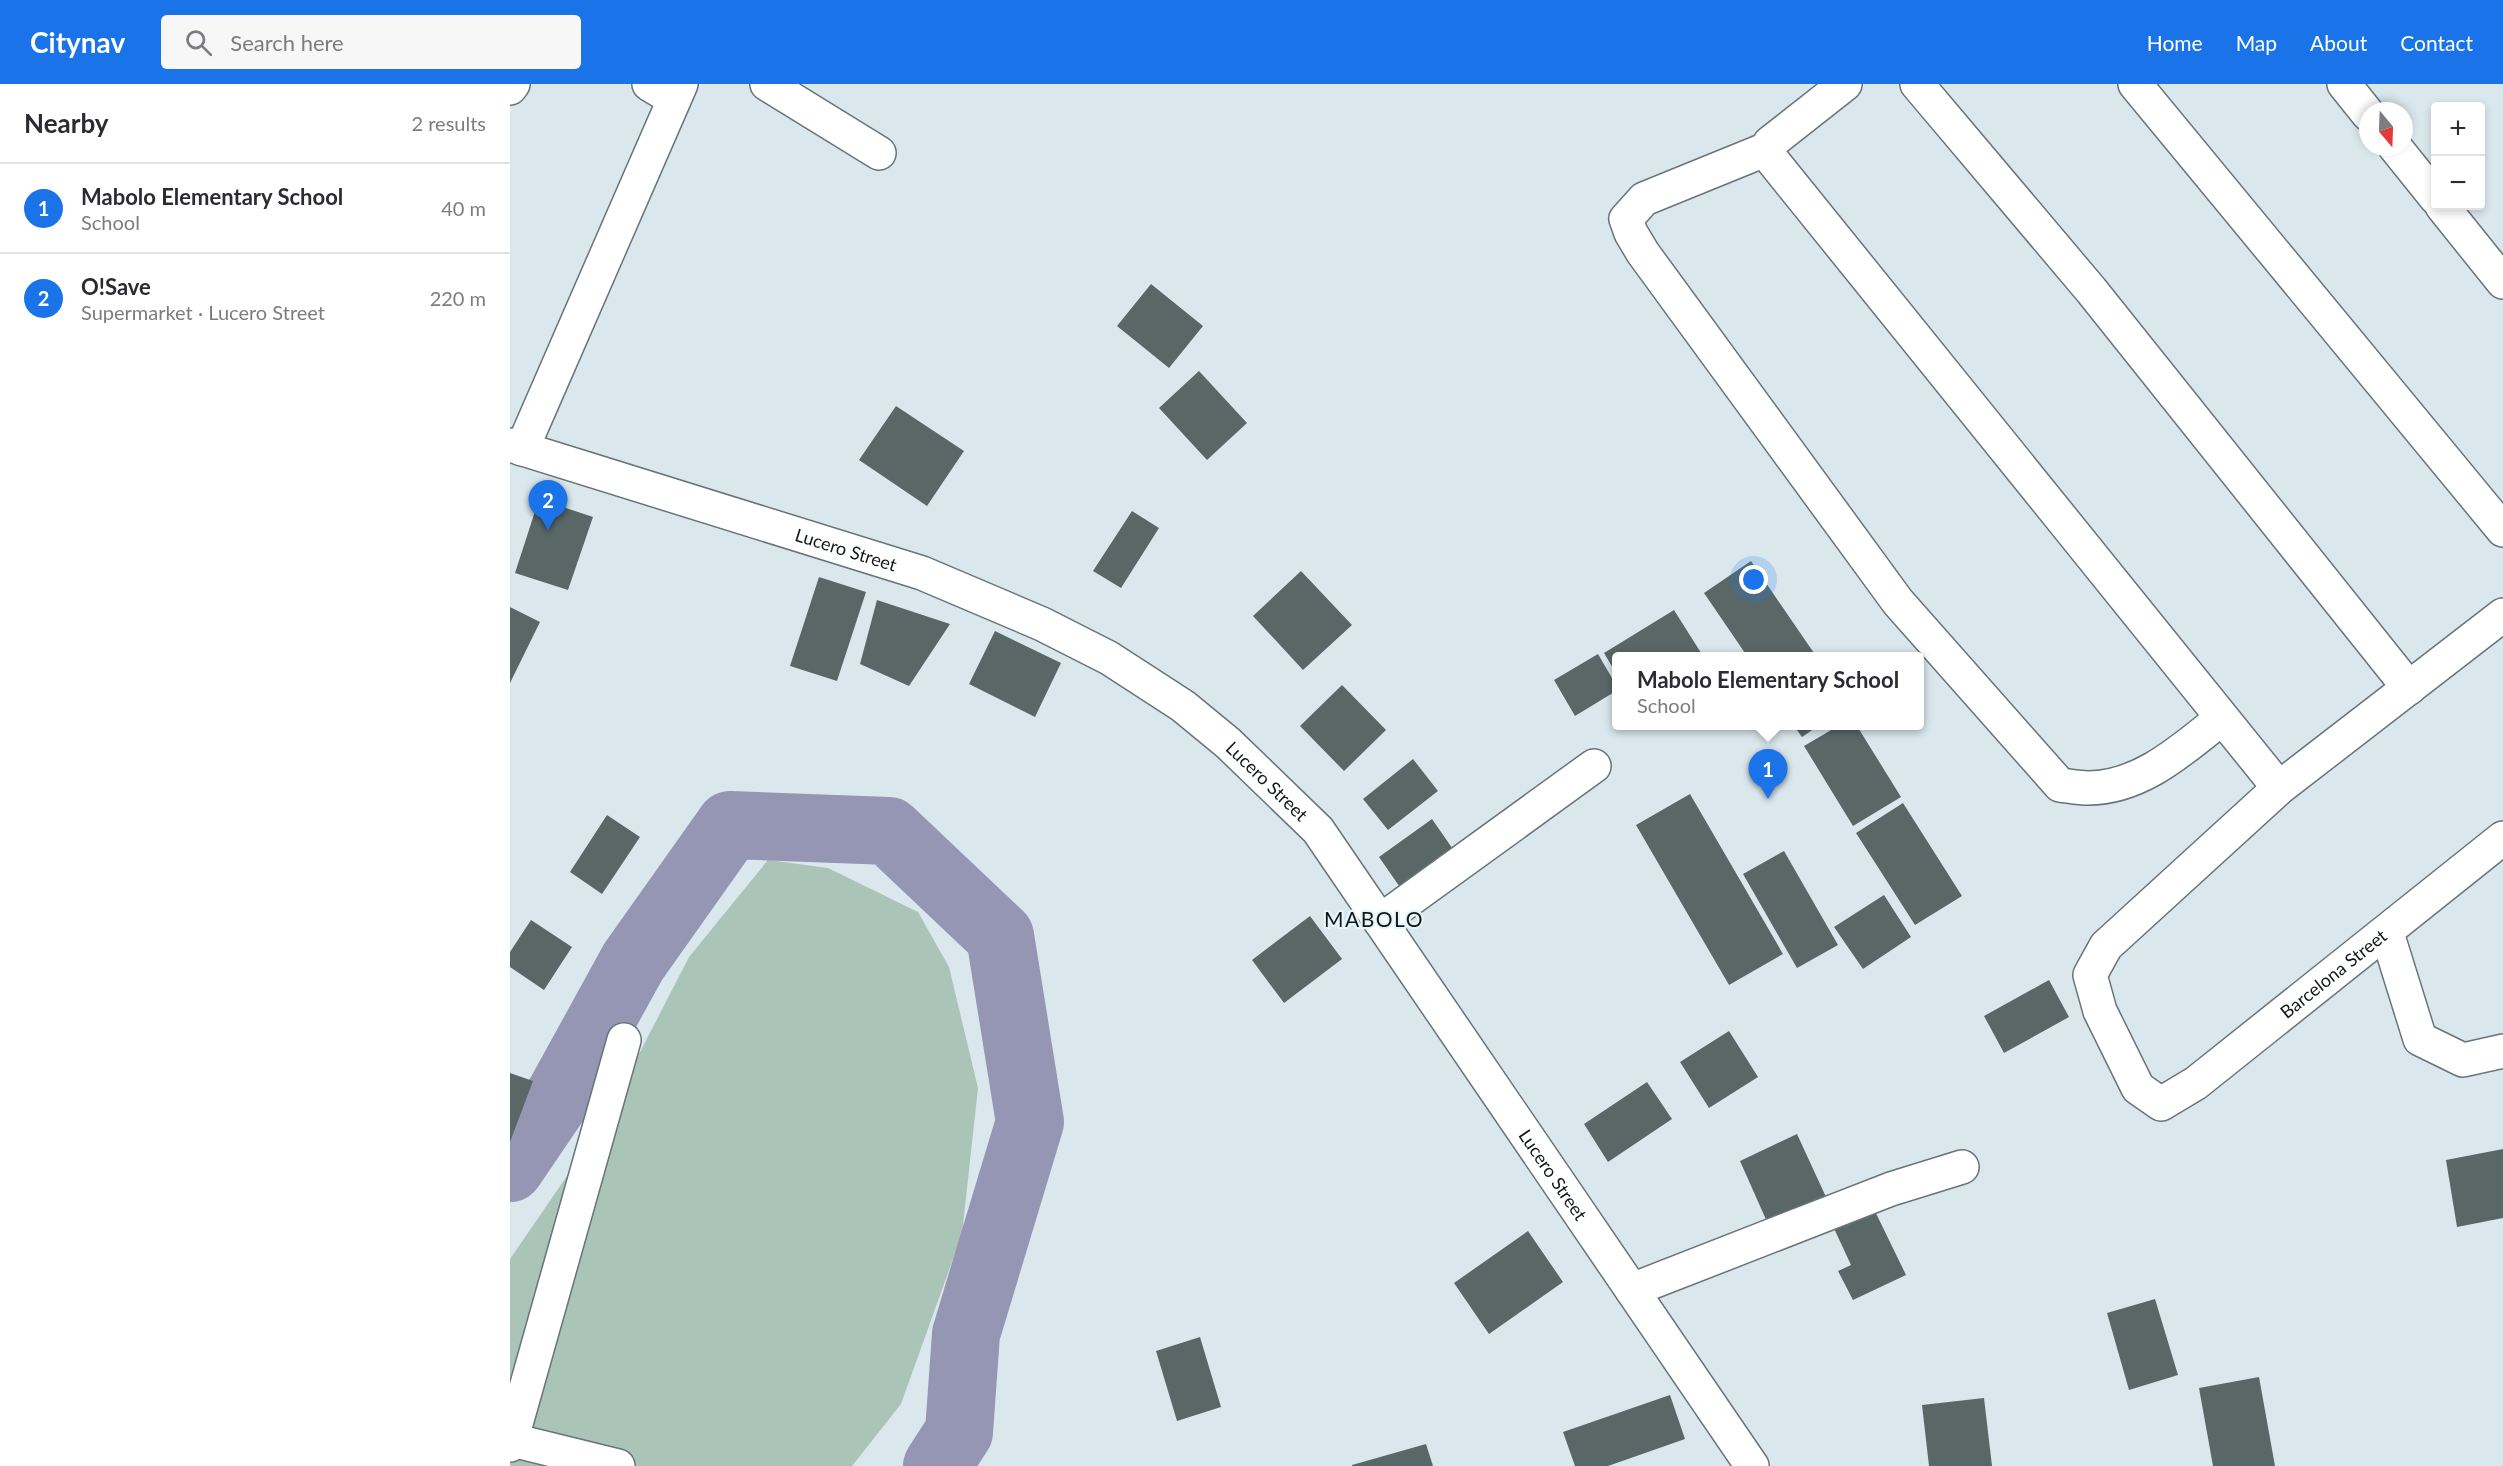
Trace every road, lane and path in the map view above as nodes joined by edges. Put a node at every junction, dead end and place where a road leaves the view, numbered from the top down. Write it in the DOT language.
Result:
graph roads {
  1 [pos="513,84"];
  2 [pos="767,84"];
  3 [pos="1845,84"];
  4 [pos="1917,84"];
  5 [pos="2135,84"];
  6 [pos="2344,84"];
  7 [pos="510,88"];
  8 [pos="668,89"];
  9 [pos="2359,103"];
  10 [pos="1767,149"];
  11 [pos="879,153"];
  12 [pos="2402,156"];
  13 [pos="2431,192"];
  14 [pos="2445,210"];
  15 [pos="2503,282"];
  16 [pos="516,447"];
  17 [pos="2503,530"];
  18 [pos="2503,615"];
  19 [pos="2409,688"];
  20 [pos="2222,718"];
  21 [pos="1594,766"];
  22 [pos="2279,788"];
  23 [pos="2503,838"];
  24 [pos="1380,921"];
  25 [pos="2387,933"];
  26 [pos="624,1040"];
  27 [pos="2503,1051"];
  28 [pos="1962,1167"];
  29 [pos="1632,1290"];
  30 [pos="511,1442"];
  31 [pos="618,1466"];
  32 [pos="1752,1466"];
  1 -- 7 [label="street"];
  2 -- 11 [label="street"];
  3 -- 10 [label="street"];
  4 -- 19 [label="street"];
  5 -- 17 [label="street"];
  6 -- 9 [label="street"];
  8 -- 16 [label="street"];
  10 -- 20 [label="street"];
  10 -- 20 [label="street"];
  12 -- 13 [label="street"];
  14 -- 15 [label="street"];
  16 -- 24 [label="street, Lucero Street"];
  18 -- 19 [label="street"];
  19 -- 22 [label="street"];
  20 -- 22 [label="street"];
  21 -- 24 [label="street"];
  22 -- 25 [label="street, Barcelona Street"];
  23 -- 25 [label="street, Barcelona Street"];
  24 -- 29 [label="street, Lucero Street"];
  25 -- 27 [label="street"];
  26 -- 30 [label="street"];
  28 -- 29 [label="street"];
  29 -- 32 [label="street, Lucero Street"];
  30 -- 31 [label="street"];
}
